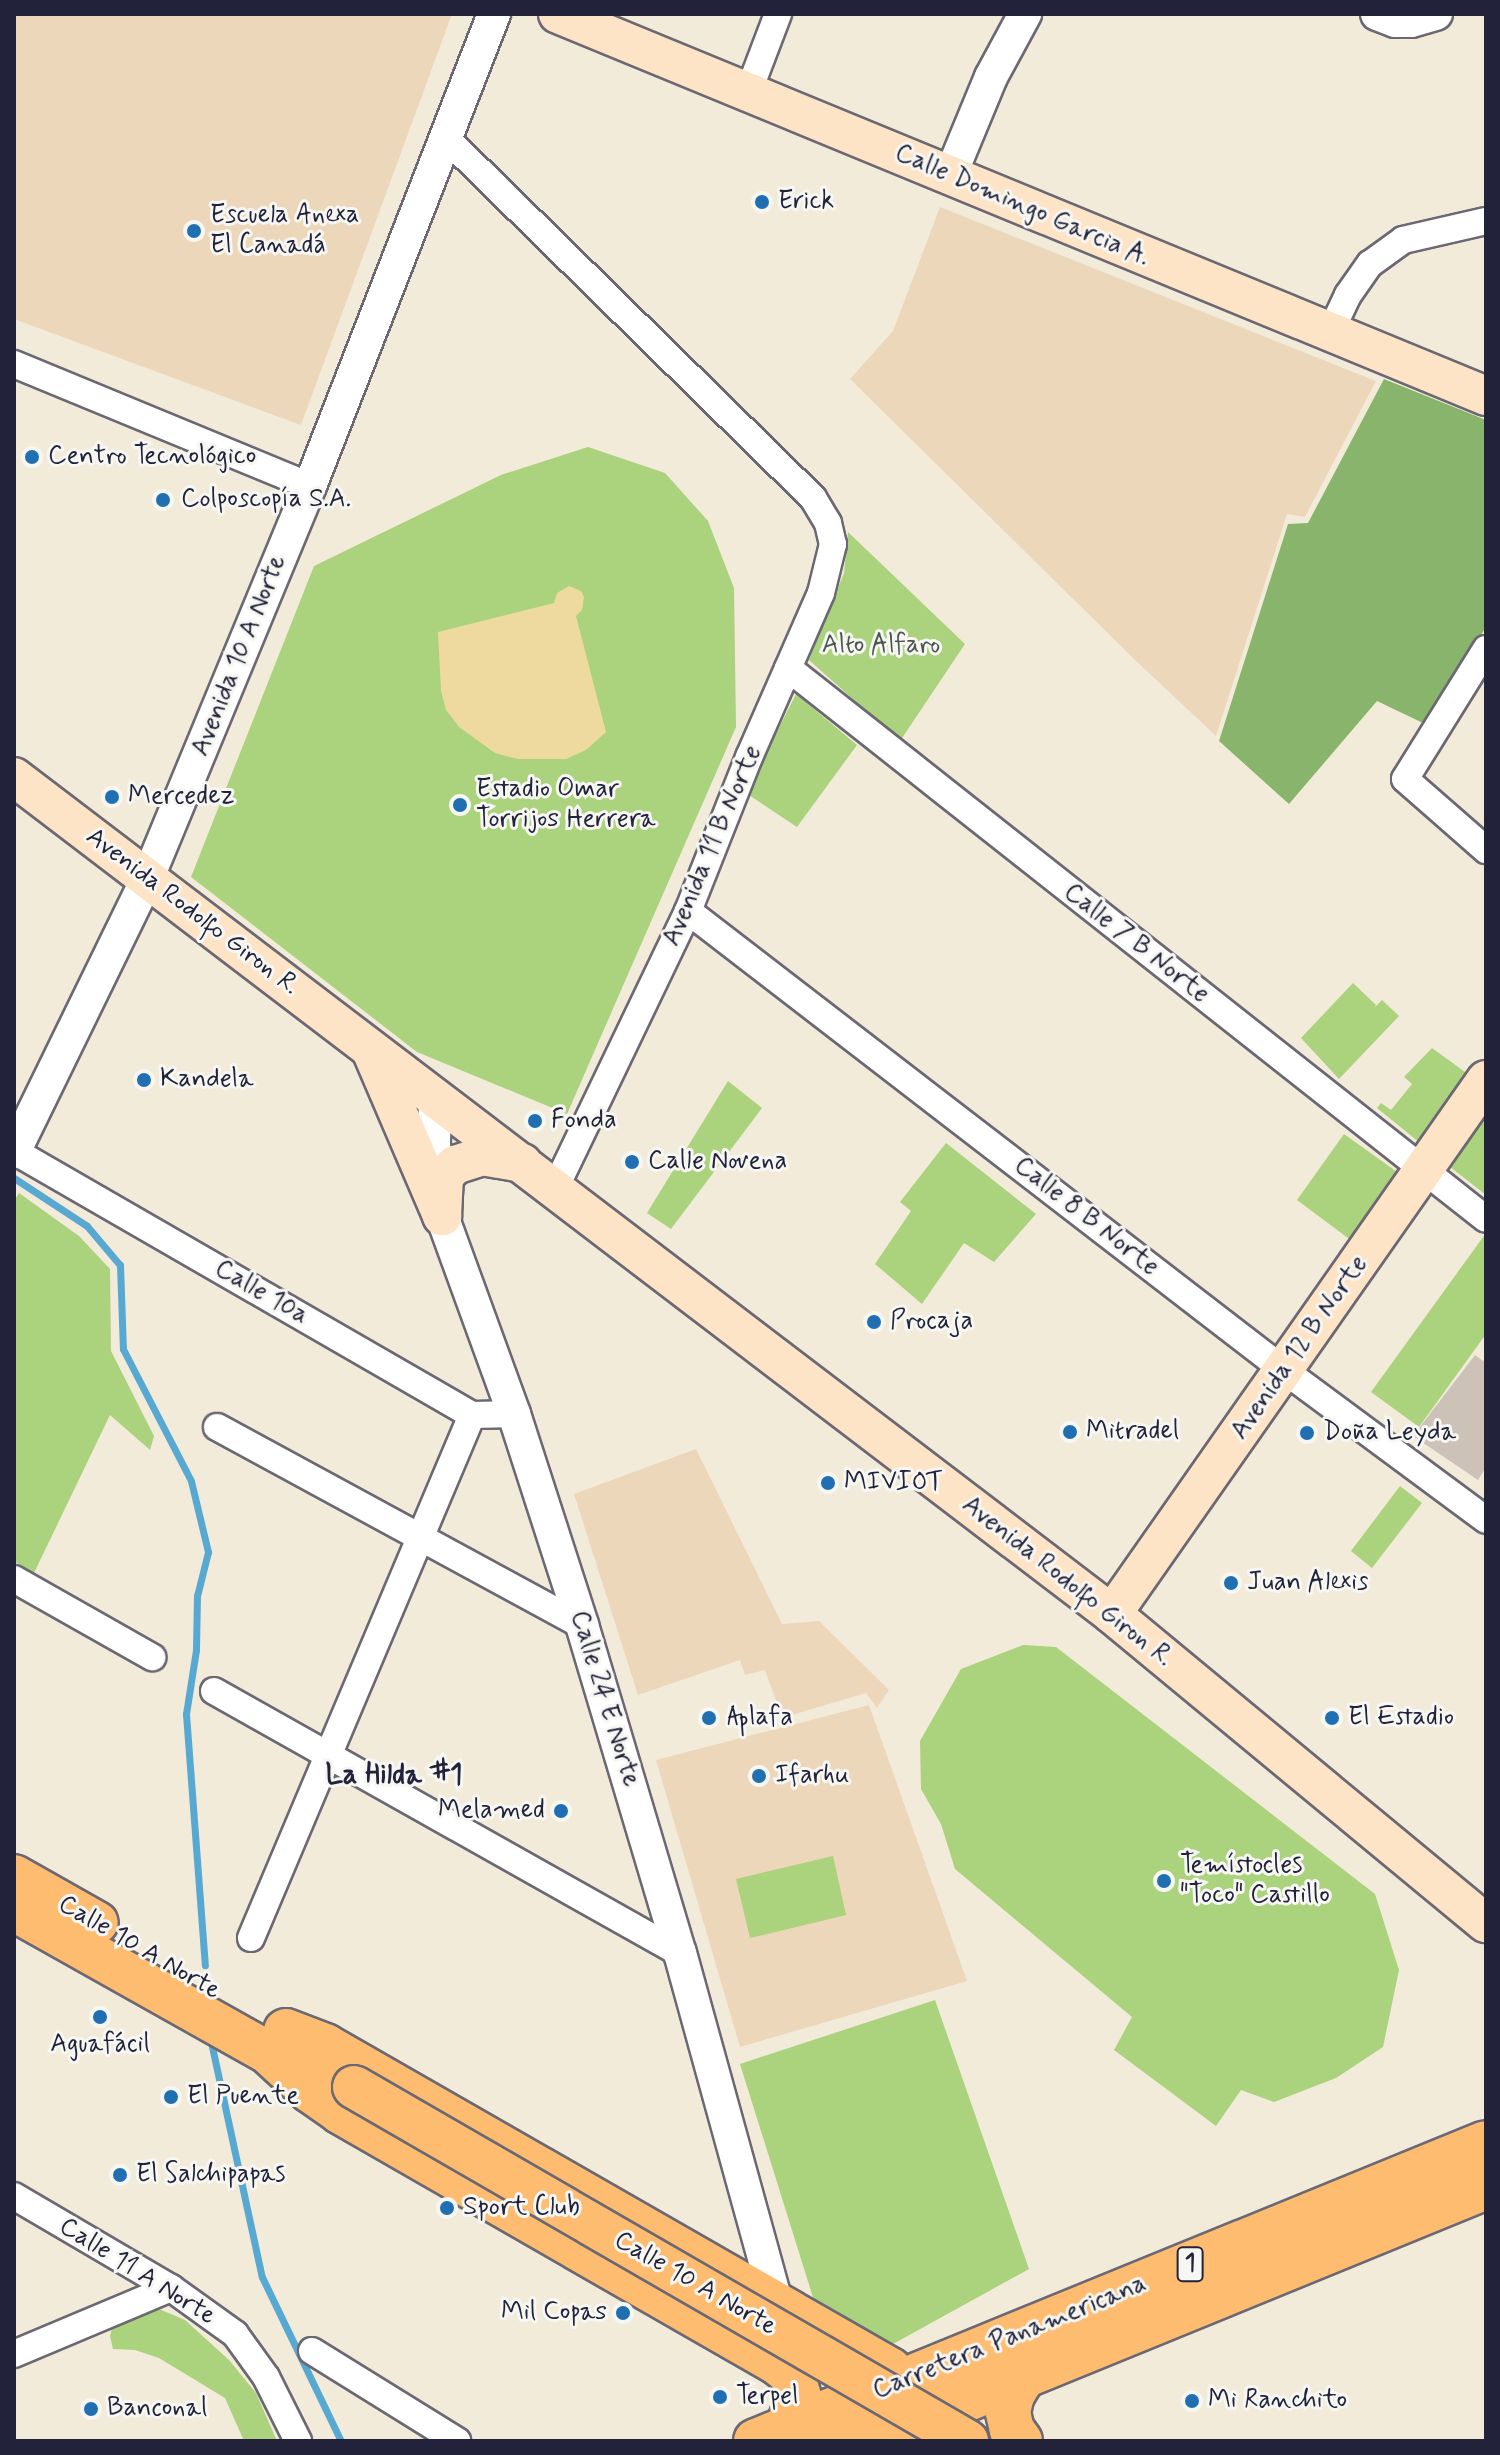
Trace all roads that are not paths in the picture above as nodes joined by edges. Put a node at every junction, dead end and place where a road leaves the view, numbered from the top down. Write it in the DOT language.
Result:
graph roads {
  1 [pos="494,14"];
  2 [pos="558,14"];
  3 [pos="778,14"];
  4 [pos="1025,14"];
  5 [pos="1377,14"];
  6 [pos="1436,14"];
  7 [pos="748,93"];
  8 [pos="446,138"];
  9 [pos="950,176"];
  10 [pos="1486,221"];
  11 [pos="1330,333"];
  12 [pos="14,364"];
  13 [pos="1486,396"];
  14 [pos="310,486"];
  15 [pos="1486,649"];
  16 [pos="788,668"];
  17 [pos="14,777"];
  18 [pos="1486,850"];
  19 [pos="148,877"];
  20 [pos="688,911"];
  21 [pos="370,1047"];
  22 [pos="1486,1080"];
  23 [pos="435,1096"];
  24 [pos="14,1152"];
  25 [pos="525,1164"];
  26 [pos="1423,1172"];
  27 [pos="556,1187"];
  28 [pos="442,1216"];
  29 [pos="1486,1219"];
  30 [pos="1285,1371"];
  31 [pos="514,1414"];
  32 [pos="472,1415"];
  33 [pos="217,1427"];
  34 [pos="1486,1520"];
  35 [pos="419,1535"];
  36 [pos="14,1579"];
  37 [pos="1112,1614"];
  38 [pos="582,1625"];
  39 [pos="152,1657"];
  40 [pos="214,1691"];
  41 [pos="326,1754"];
  42 [pos="14,1876"];
  43 [pos="14,1910"];
  44 [pos="1486,1923"];
  45 [pos="251,1938"];
  46 [pos="680,1953"];
  47 [pos="180,1987"];
  48 [pos="279,2043"];
  49 [pos="1486,2143"];
  50 [pos="1486,2168"];
  51 [pos="1404,2177"];
  52 [pos="1486,2187"];
  53 [pos="14,2196"];
  54 [pos="1148,2281"];
  55 [pos="171,2288"];
  56 [pos="777,2304"];
  57 [pos="750,2347"];
  58 [pos="312,2351"];
  59 [pos="14,2354"];
  60 [pos="1024,2375"];
  61 [pos="891,2378"];
  62 [pos="902,2435"];
  63 [pos="786,2437"];
  64 [pos="298,2441"];
  65 [pos="457,2441"];
  66 [pos="967,2441"];
  67 [pos="1020,2441"];
  1 -- 8 [label="street, Avenida 10 A Norte"];
  2 -- 7 [label="main road, Calle Domingo Garcia A."];
  3 -- 7 [label="street"];
  4 -- 9 [label="street"];
  5 -- 6 [label="street"];
  7 -- 9 [label="main road, Calle Domingo Garcia A."];
  8 -- 14 [label="street, Avenida 10 A Norte"];
  8 -- 16 [label="street, Avenida 11 B Norte"];
  9 -- 11 [label="main road, Calle Domingo Garcia A."];
  10 -- 11 [label="street"];
  11 -- 13 [label="main road, Calle Domingo Garcia A."];
  12 -- 14 [label="street"];
  14 -- 19 [label="street, Avenida 10 A Norte"];
  15 -- 18 [label="street"];
  16 -- 20 [label="street, Avenida 11 B Norte"];
  16 -- 26 [label="street, Calle 7 B Norte"];
  17 -- 19 [label="main road, Avenida Rodolfo Giron R."];
  19 -- 21 [label="main road, Avenida Rodolfo Giron R."];
  19 -- 24 [label="street, Avenida 10 A Norte"];
  20 -- 27 [label="street, Avenida 11 B Norte"];
  20 -- 30 [label="street, Calle 8 B Norte"];
  21 -- 23 [label="main road, Avenida Rodolfo Giron R."];
  21 -- 28 [label="main road"];
  22 -- 26 [label="main road, Avenida 12 B Norte"];
  23 -- 25 [label="main road, Avenida Rodolfo Giron R."];
  23 -- 28 [label="street, Calle 24 E Norte"];
  24 -- 32 [label="street, Calle 10a"];
  25 -- 27 [label="main road, Avenida Rodolfo Giron R."];
  25 -- 28 [label="main road"];
  26 -- 29 [label="street, Calle 7 B Norte"];
  26 -- 30 [label="main road, Avenida 12 B Norte"];
  27 -- 37 [label="main road, Avenida Rodolfo Giron R."];
  28 -- 31 [label="street, Calle 24 E Norte"];
  30 -- 34 [label="street, Calle 8 B Norte"];
  30 -- 37 [label="main road, Avenida 12 B Norte"];
  31 -- 32 [label="street"];
  31 -- 38 [label="street, Calle 24 E Norte"];
  32 -- 35 [label="street"];
  33 -- 35 [label="street"];
  35 -- 38 [label="street"];
  35 -- 41 [label="street"];
  36 -- 39 [label="street"];
  37 -- 44 [label="main road, Avenida Rodolfo Giron R."];
  38 -- 46 [label="street, Calle 24 E Norte"];
  40 -- 41 [label="street"];
  41 -- 45 [label="street"];
  41 -- 46 [label="street"];
  42 -- 47 [label="main road, Calle 10 A Norte"];
  43 -- 47 [label="main road, Calle 10 A Norte"];
  46 -- 56 [label="street, Calle 24 E Norte"];
  47 -- 48 [label="main road, Calle 10 A Norte"];
  48 -- 56 [label="highway"];
  48 -- 57 [label="highway"];
  48 -- 66 [label="main road, Calle 10 A Norte, bridge"];
  49 -- 51 [label="highway, Carretera Panamericana / 1"];
  50 -- 51 [label="highway"];
  51 -- 54 [label="highway, Carretera Panamericana / 1"];
  52 -- 60 [label="highway, Carretera Panamericana / 1"];
  53 -- 55 [label="street, Calle 11 A Norte"];
  54 -- 61 [label="highway, Carretera Panamericana / 1"];
  54 -- 62 [label="highway"];
  55 -- 59 [label="street"];
  55 -- 64 [label="street, Calle 11 A Norte"];
  56 -- 57 [label="highway"];
  56 -- 61 [label="highway"];
  57 -- 63 [label="highway"];
  58 -- 65 [label="street"];
  60 -- 62 [label="highway, Carretera Panamericana / 1"];
  60 -- 67 [label="highway"];
  61 -- 63 [label="highway"];
}
